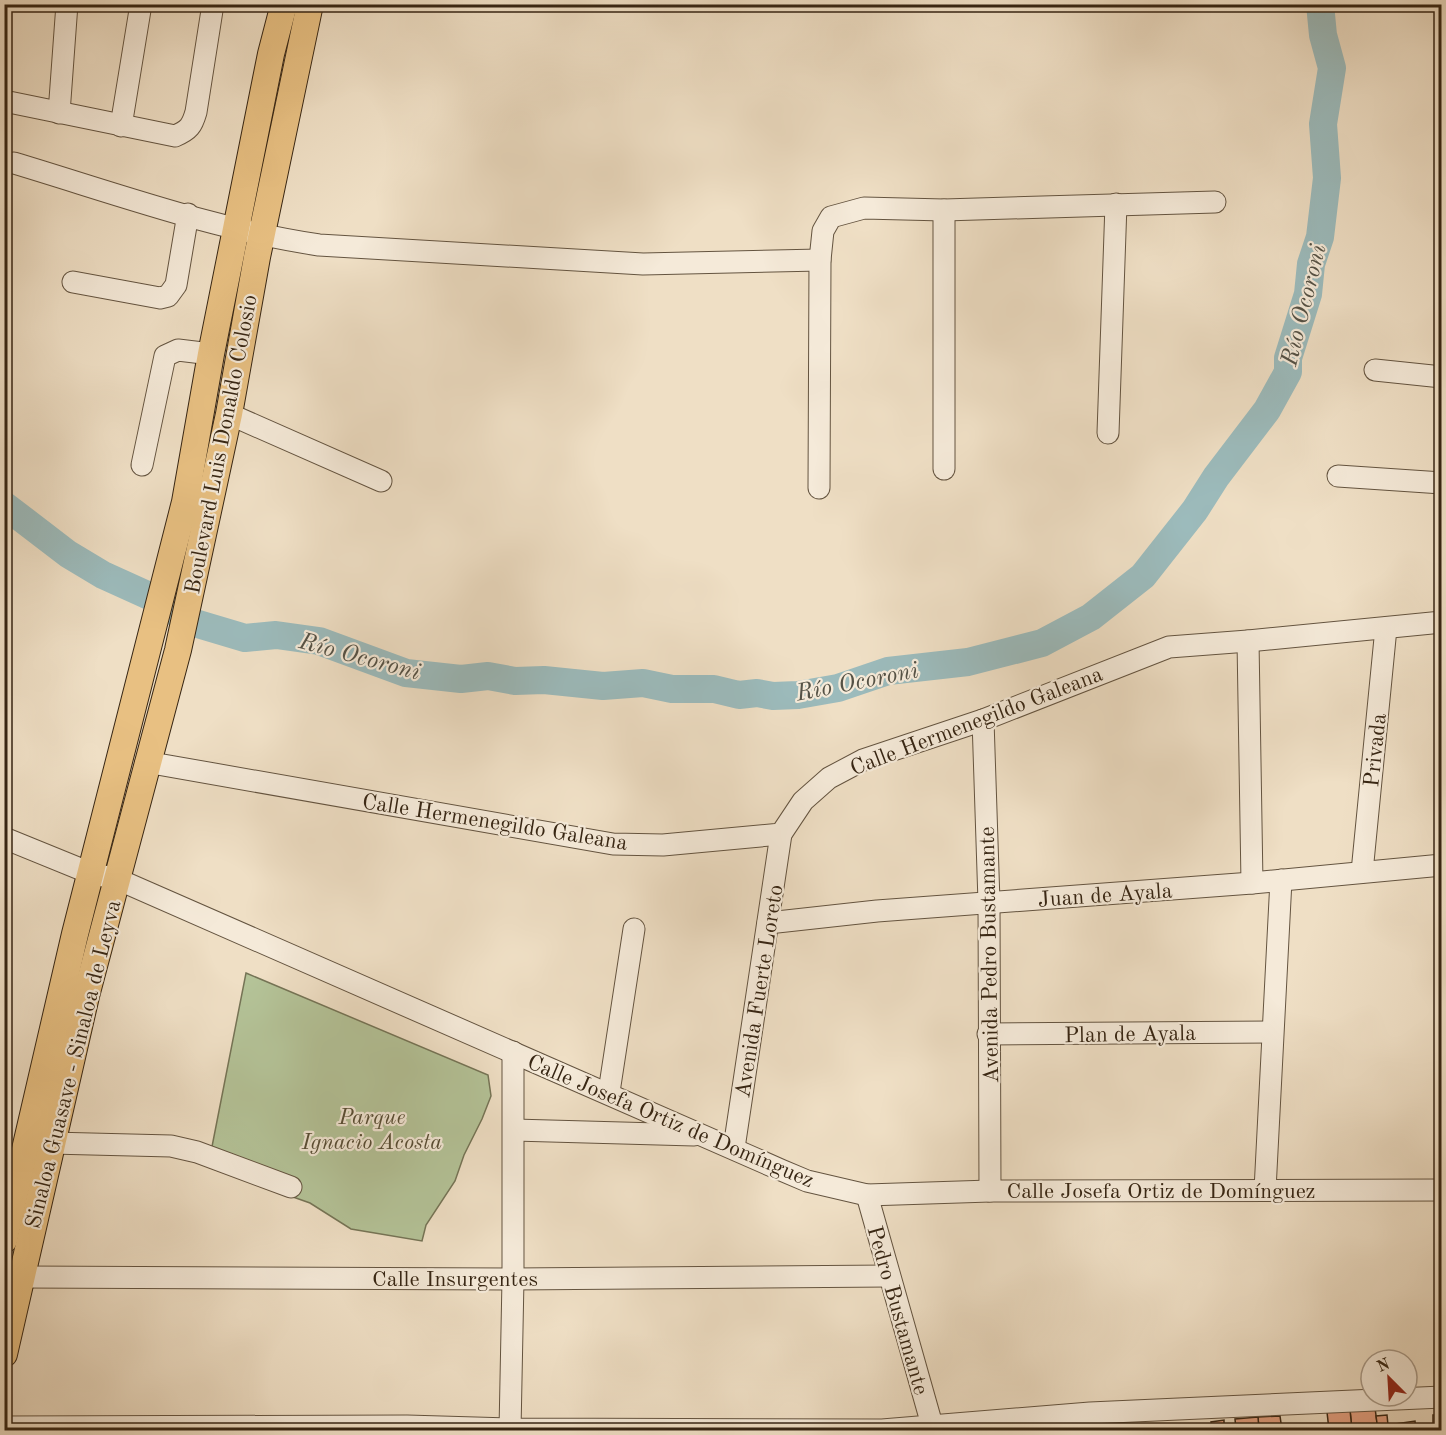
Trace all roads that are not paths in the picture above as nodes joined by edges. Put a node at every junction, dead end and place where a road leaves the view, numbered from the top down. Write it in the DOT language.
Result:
graph roads {
  1 [pos="67,4"];
  2 [pos="141,4"];
  3 [pos="213,4"];
  4 [pos="284,4"];
  5 [pos="310,4"];
  6 [pos="4,101"];
  7 [pos="59,113"];
  8 [pos="121,126"];
  9 [pos="14,163"];
  10 [pos="1215,202"];
  11 [pos="1116,204"];
  12 [pos="944,210"];
  13 [pos="188,214"];
  14 [pos="236,227"];
  15 [pos="262,234"];
  16 [pos="820,260"];
  17 [pos="74,282"];
  18 [pos="211,354"];
  19 [pos="1375,370"];
  20 [pos="1442,376"];
  21 [pos="229,414"];
  22 [pos="1108,433"];
  23 [pos="142,465"];
  24 [pos="944,469"];
  25 [pos="1338,476"];
  26 [pos="381,481"];
  27 [pos="1442,483"];
  28 [pos="819,488"];
  29 [pos="197,505"];
  30 [pos="1442,622"];
  31 [pos="1386,628"];
  32 [pos="1248,642"];
  33 [pos="983,720"];
  34 [pos="146,762"];
  35 [pos="781,834"];
  36 [pos="4,838"];
  37 [pos="1442,865"];
  38 [pos="1362,872"];
  39 [pos="90,873"];
  40 [pos="117,879"];
  41 [pos="1281,880"];
  42 [pos="1252,883"];
  43 [pos="989,902"];
  44 [pos="768,923"];
  45 [pos="634,929"];
  46 [pos="1271,1032"];
  47 [pos="988,1034"];
  48 [pos="513,1052"];
  49 [pos="609,1092"];
  50 [pos="514,1130"];
  51 [pos="706,1135"];
  52 [pos="51,1143"];
  53 [pos="734,1148"];
  54 [pos="291,1187"];
  55 [pos="1265,1190"];
  56 [pos="1442,1190"];
  57 [pos="990,1191"];
  58 [pos="867,1195"];
  59 [pos="4,1240"];
  60 [pos="889,1275"];
  61 [pos="21,1277"];
  62 [pos="513,1279"];
  63 [pos="4,1354"];
  64 [pos="1442,1397"];
  65 [pos="1091,1422"];
  66 [pos="932,1425"];
  67 [pos="4,1427"];
  68 [pos="404,1428"];
  69 [pos="510,1430"];
  70 [pos="882,1430"];
  1 -- 7 [label="street"];
  2 -- 8 [label="street"];
  3 -- 8 [label="street"];
  4 -- 14 [label="main road, Boulevard Luis Donaldo Colosio"];
  5 -- 15 [label="main road, Boulevard Luis Donaldo Colosio"];
  6 -- 7 [label="street"];
  7 -- 8 [label="street"];
  9 -- 13 [label="street"];
  10 -- 11 [label="street"];
  11 -- 12 [label="street"];
  11 -- 22 [label="street"];
  12 -- 16 [label="street"];
  12 -- 24 [label="street"];
  13 -- 14 [label="street"];
  13 -- 17 [label="street"];
  14 -- 15 [label="street"];
  14 -- 18 [label="main road, Boulevard Luis Donaldo Colosio"];
  15 -- 16 [label="street"];
  15 -- 21 [label="main road, Boulevard Luis Donaldo Colosio"];
  16 -- 28 [label="street"];
  18 -- 23 [label="street"];
  18 -- 29 [label="main road, Boulevard Luis Donaldo Colosio"];
  19 -- 20 [label="street"];
  21 -- 26 [label="street"];
  21 -- 29 [label="main road, Boulevard Luis Donaldo Colosio"];
  25 -- 27 [label="street"];
  29 -- 34 [label="main road, Boulevard Luis Donaldo Colosio"];
  29 -- 39 [label="main road, Boulevard Luis Donaldo Colosio"];
  30 -- 31 [label="street, Calle Hermenegildo Galeana"];
  31 -- 32 [label="street, Calle Hermenegildo Galeana"];
  31 -- 38 [label="street, Privada"];
  32 -- 33 [label="street, Calle Hermenegildo Galeana"];
  32 -- 42 [label="street"];
  33 -- 35 [label="street, Calle Hermenegildo Galeana"];
  33 -- 43 [label="street, Avenida Pedro Bustamante"];
  34 -- 35 [label="street, Calle Hermenegildo Galeana"];
  34 -- 40 [label="main road, Boulevard Luis Donaldo Colosio"];
  35 -- 44 [label="street, Avenida Fuerte Loreto"];
  36 -- 39 [label="street, Calle Josefa Ortiz de Domínguez"];
  37 -- 38 [label="street, Juan de Ayala"];
  38 -- 41 [label="street, Juan de Ayala"];
  39 -- 40 [label="street, Calle Josefa Ortiz de Domínguez"];
  39 -- 59 [label="main road, Sinaloa Guasave - Sinaloa de Leyva"];
  40 -- 48 [label="street, Calle Josefa Ortiz de Domínguez"];
  40 -- 52 [label="main road, Sinaloa Guasave - Sinaloa de Leyva"];
  41 -- 42 [label="street, Juan de Ayala"];
  41 -- 46 [label="street"];
  42 -- 43 [label="street, Juan de Ayala"];
  43 -- 44 [label="street, Juan de Ayala"];
  43 -- 47 [label="street, Avenida Pedro Bustamante"];
  44 -- 53 [label="street, Avenida Fuerte Loreto"];
  45 -- 49 [label="street"];
  46 -- 47 [label="street, Plan de Ayala"];
  46 -- 55 [label="street"];
  47 -- 57 [label="street, Avenida Pedro Bustamante"];
  48 -- 49 [label="street, Calle Josefa Ortiz de Domínguez"];
  48 -- 50 [label="street"];
  49 -- 51 [label="street, Calle Josefa Ortiz de Domínguez"];
  50 -- 51 [label="street"];
  50 -- 62 [label="street"];
  51 -- 53 [label="street, Calle Josefa Ortiz de Domínguez"];
  52 -- 54 [label="street"];
  52 -- 61 [label="main road, Sinaloa Guasave - Sinaloa de Leyva"];
  53 -- 58 [label="street, Calle Josefa Ortiz de Domínguez"];
  55 -- 56 [label="street, Calle Josefa Ortiz de Domínguez"];
  55 -- 57 [label="street, Calle Josefa Ortiz de Domínguez"];
  57 -- 58 [label="street, Calle Josefa Ortiz de Domínguez"];
  58 -- 60 [label="street, Pedro Bustamante"];
  60 -- 62 [label="street, Calle Insurgentes"];
  60 -- 66 [label="street, Pedro Bustamante"];
  61 -- 62 [label="street, Calle Insurgentes"];
  61 -- 63 [label="main road, Sinaloa Guasave - Sinaloa de Leyva"];
  62 -- 69 [label="street"];
  64 -- 65 [label="street"];
  65 -- 66 [label="street"];
  66 -- 70 [label="street"];
  67 -- 68 [label="street"];
  68 -- 69 [label="street"];
  69 -- 70 [label="street"];
}
